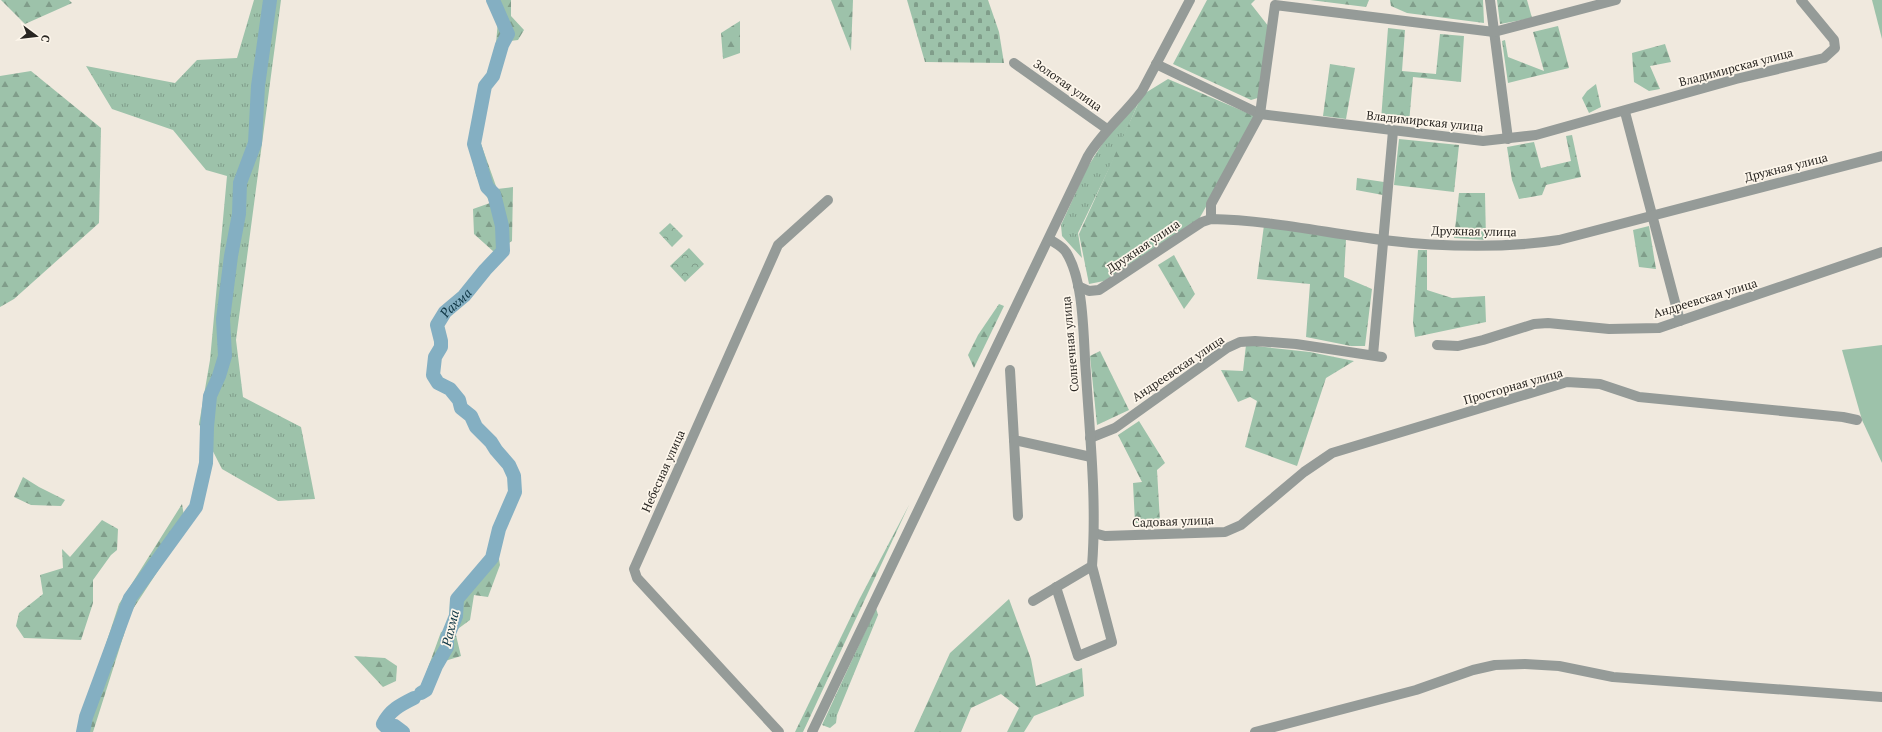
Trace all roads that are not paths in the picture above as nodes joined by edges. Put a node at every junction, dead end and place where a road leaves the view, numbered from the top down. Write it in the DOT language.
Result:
graph roads {
  1 [pos="1190,0"];
  2 [pos="1490,0"];
  3 [pos="1616,0"];
  4 [pos="1801,0"];
  5 [pos="1272,3"];
  6 [pos="1494,32"];
  7 [pos="1014,63"];
  8 [pos="1156,64"];
  9 [pos="1625,112"];
  10 [pos="1260,114"];
  11 [pos="1107,129"];
  12 [pos="1393,131"];
  13 [pos="1508,139"];
  14 [pos="1882,156"];
  15 [pos="828,200"];
  16 [pos="1651,215"];
  17 [pos="1211,219"];
  18 [pos="1049,239"];
  19 [pos="1383,240"];
  20 [pos="1882,252"];
  21 [pos="1078,286"];
  22 [pos="1680,321"];
  23 [pos="1437,346"];
  24 [pos="1010,370"];
  25 [pos="1857,420"];
  26 [pos="1090,438"];
  27 [pos="1014,440"];
  28 [pos="1091,457"];
  29 [pos="1304,472"];
  30 [pos="1018,516"];
  31 [pos="1094,533"];
  32 [pos="1092,566"];
  33 [pos="1056,587"];
  34 [pos="1033,601"];
  35 [pos="1882,697"];
  36 [pos="779,732"];
  37 [pos="812,732"];
  38 [pos="1255,732"];
  1 -- 8 [label="street"];
  2 -- 6 [label="street"];
  3 -- 6 [label="street"];
  4 -- 9 [label="street, Владимирская улица"];
  5 -- 6 [label="street"];
  5 -- 10 [label="street"];
  6 -- 13 [label="street"];
  7 -- 11 [label="street, Золотая улица"];
  8 -- 10 [label="street, Владимирская улица"];
  8 -- 11 [label="street"];
  9 -- 13 [label="street, Владимирская улица"];
  9 -- 16 [label="street"];
  10 -- 12 [label="street, Владимирская улица"];
  10 -- 17 [label="street"];
  11 -- 18 [label="street"];
  12 -- 13 [label="street, Владимирская улица"];
  12 -- 19 [label="street"];
  14 -- 16 [label="street, Дружная улица"];
  15 -- 36 [label="street, Небесная улица"];
  16 -- 19 [label="street, Дружная улица"];
  16 -- 22 [label="street"];
  17 -- 19 [label="street, Дружная улица"];
  17 -- 21 [label="street, Дружная улица"];
  18 -- 21 [label="street, Солнечная улица"];
  18 -- 37 [label="street"];
  19 -- 26 [label="street, Андреевская улица"];
  20 -- 22 [label="street, Андреевская улица"];
  21 -- 26 [label="street, Солнечная улица"];
  22 -- 23 [label="street, Андреевская улица"];
  24 -- 27 [label="street"];
  25 -- 29 [label="street, Просторная улица"];
  26 -- 28 [label="street, Солнечная улица"];
  27 -- 28 [label="street"];
  27 -- 30 [label="street"];
  28 -- 31 [label="street, Солнечная улица"];
  29 -- 31 [label="street, Садовая улица"];
  31 -- 32 [label="street, Солнечная улица"];
  32 -- 33 [label="street"];
  32 -- 33 [label="street, Солнечная улица"];
  33 -- 34 [label="street"];
  35 -- 38 [label="street"];
}
